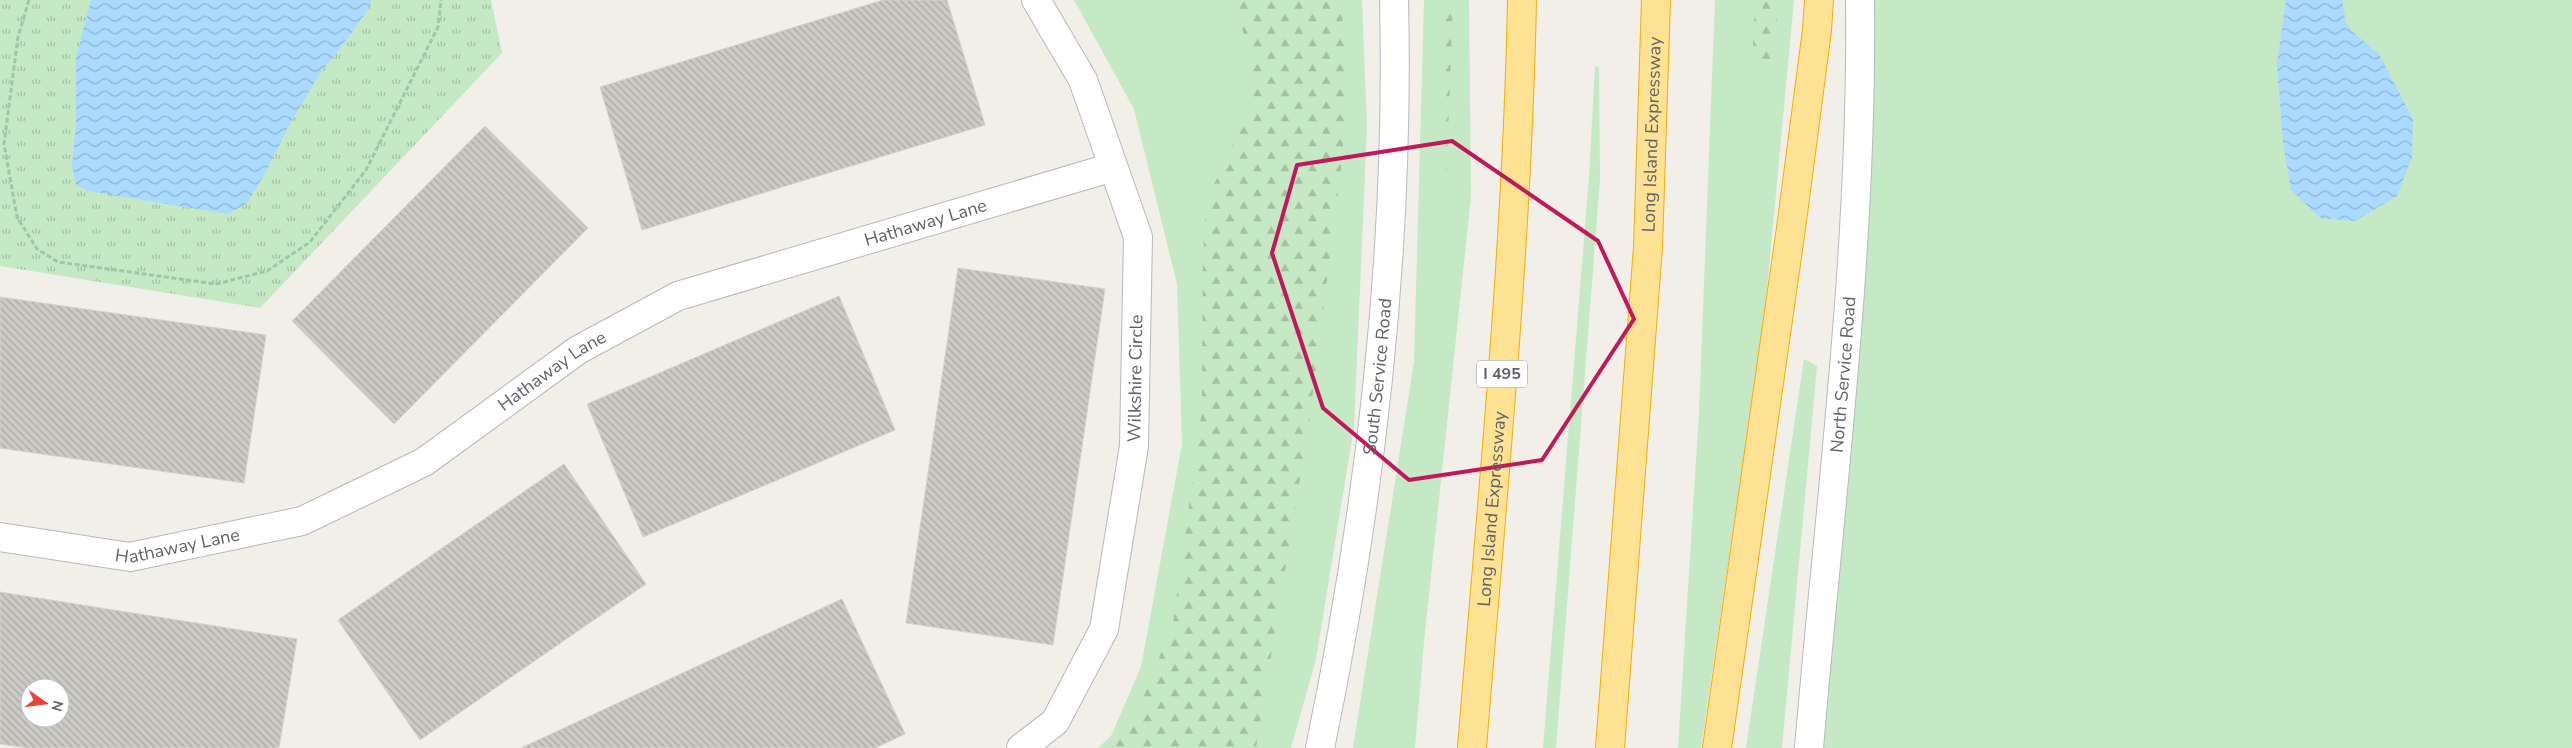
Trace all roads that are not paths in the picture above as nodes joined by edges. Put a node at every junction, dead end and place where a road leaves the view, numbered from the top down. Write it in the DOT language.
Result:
graph roads {
  1 [pos="1036,0"];
  2 [pos="1394,0"];
  3 [pos="1522,0"];
  4 [pos="1656,0"];
  5 [pos="1819,0"];
  6 [pos="1860,0"];
  7 [pos="1113,167"];
  8 [pos="0,537"];
  9 [pos="1021,748"];
  10 [pos="1320,748"];
  11 [pos="1472,748"];
  12 [pos="1610,748"];
  13 [pos="1717,748"];
  14 [pos="1809,748"];
  1 -- 7 [label="street, Wilkshire Circle"];
  2 -- 10 [label="street, South Service Road"];
  3 -- 11 [label="highway, Long Island Expressway / I 495"];
  4 -- 12 [label="highway, Long Island Expressway"];
  5 -- 13 [label="highway"];
  6 -- 14 [label="street, North Service Road"];
  7 -- 8 [label="street, Hathaway Lane"];
  7 -- 9 [label="street, Wilkshire Circle"];
}
